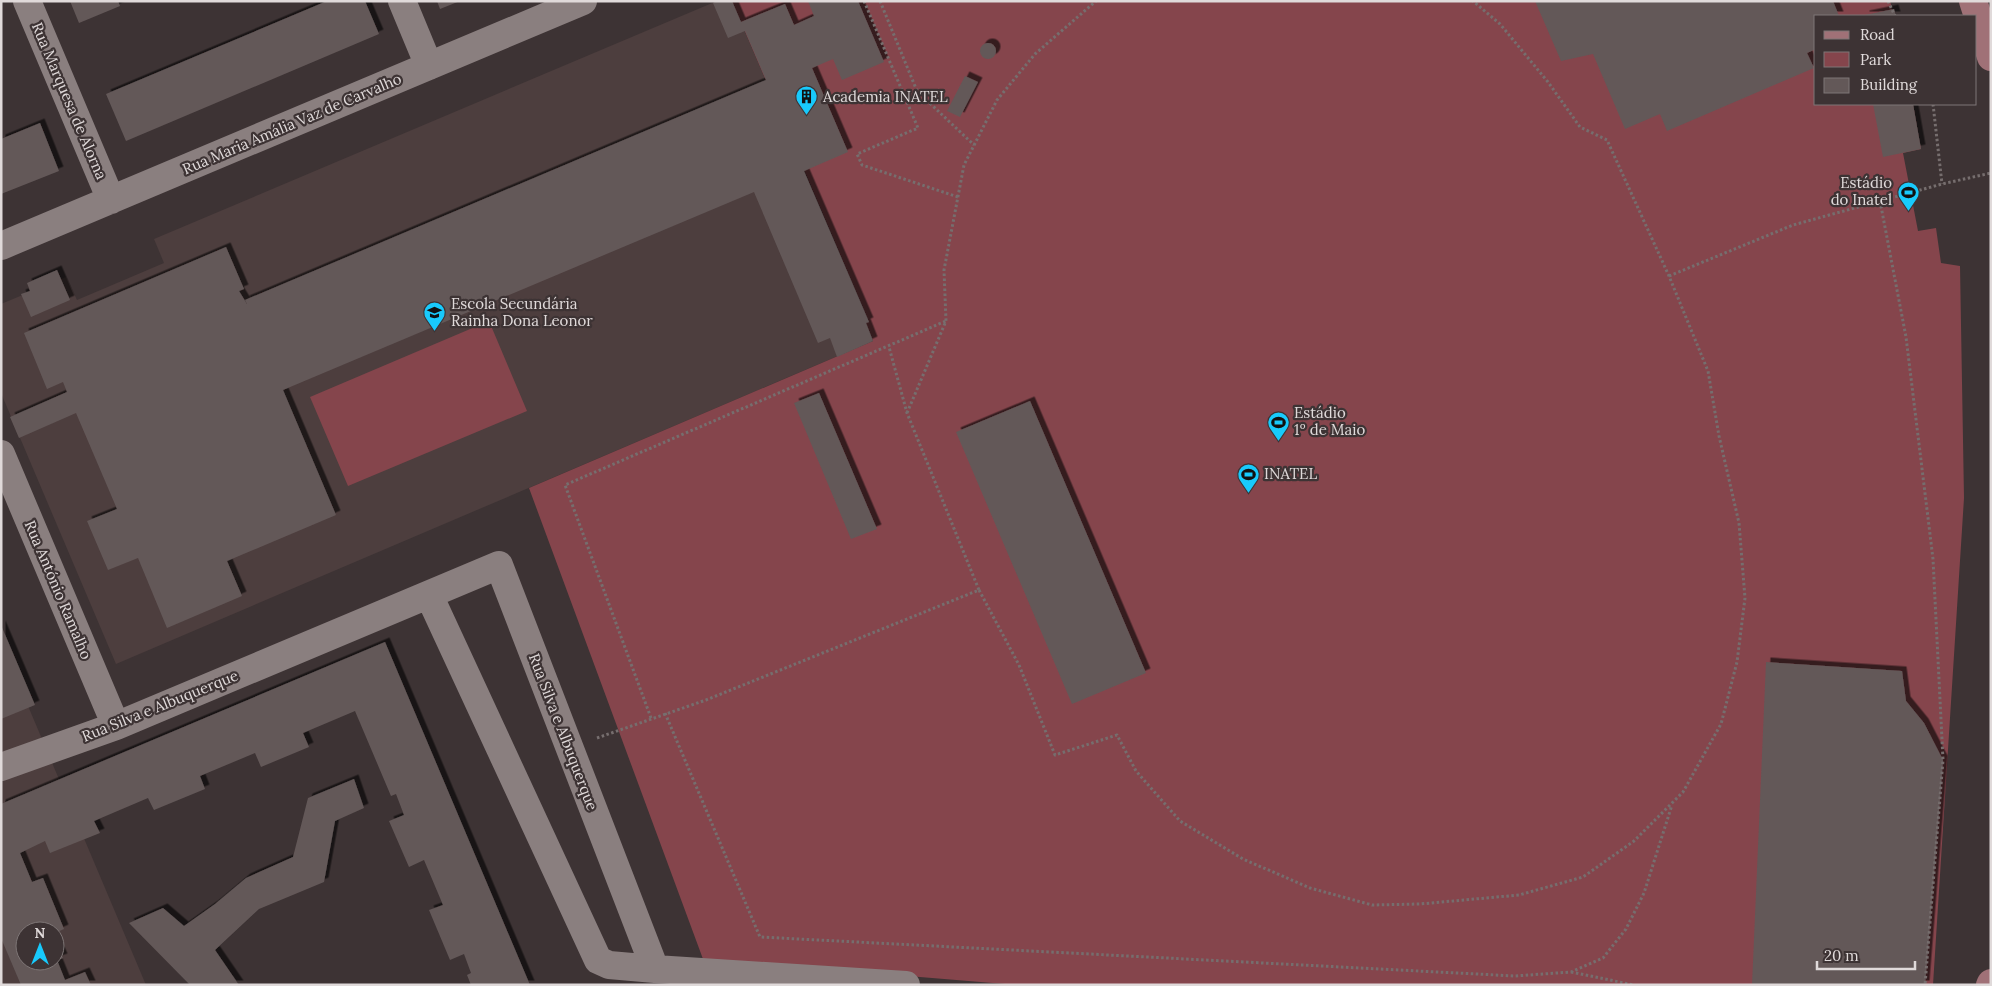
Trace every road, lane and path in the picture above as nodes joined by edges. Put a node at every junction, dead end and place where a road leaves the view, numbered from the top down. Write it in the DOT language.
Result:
graph roads {
  1 [pos="27,1"];
  2 [pos="402,1"];
  3 [pos="582,1"];
  4 [pos="864,1"];
  5 [pos="880,1"];
  6 [pos="1096,1"];
  7 [pos="1473,1"];
  8 [pos="1888,1"];
  9 [pos="1973,1"];
  10 [pos="1895,15"];
  11 [pos="1991,57"];
  12 [pos="429,66"];
  13 [pos="1933,105"];
  14 [pos="974,145"];
  15 [pos="1991,172"];
  16 [pos="1942,184"];
  17 [pos="958,197"];
  18 [pos="111,200"];
  19 [pos="1880,201"];
  20 [pos="1,246"];
  21 [pos="1669,276"];
  22 [pos="946,321"];
  23 [pos="889,347"];
  24 [pos="907,414"];
  25 [pos="1,454"];
  26 [pos="979,590"];
  27 [pos="429,595"];
  28 [pos="665,713"];
  29 [pos="651,718"];
  30 [pos="116,726"];
  31 [pos="594,740"];
  32 [pos="1,768"];
  33 [pos="1672,803"];
  34 [pos="655,969"];
  35 [pos="1571,972"];
  36 [pos="906,985"];
  37 [pos="1634,985"];
  38 [pos="1925,985"];
  1 -- 18 [label="street, Rua Marquesa de Alorna"];
  2 -- 12 [label="street"];
  3 -- 12 [label="street, Rua Maria Amália Vaz de Carvalho"];
  4 -- 17 [label="path"];
  5 -- 14 [label="path"];
  6 -- 14 [label="path"];
  7 -- 21 [label="path"];
  8 -- 10 [label="path"];
  9 -- 11 [label="street"];
  12 -- 18 [label="street, Rua Maria Amália Vaz de Carvalho"];
  13 -- 16 [label="path"];
  14 -- 17 [label="path"];
  15 -- 16 [label="path"];
  16 -- 19 [label="path"];
  17 -- 22 [label="path"];
  18 -- 20 [label="street, Rua Maria Amália Vaz de Carvalho"];
  19 -- 21 [label="path"];
  19 -- 38 [label="path"];
  21 -- 33 [label="path"];
  22 -- 23 [label="path"];
  22 -- 24 [label="path"];
  23 -- 24 [label="path"];
  23 -- 29 [label="path"];
  24 -- 26 [label="path"];
  25 -- 30 [label="street, Rua António Ramalho"];
  26 -- 28 [label="path"];
  26 -- 33 [label="path"];
  27 -- 30 [label="street, Rua Silva e Albuquerque"];
  27 -- 34 [label="street"];
  27 -- 34 [label="street, Rua Silva e Albuquerque"];
  28 -- 29 [label="path"];
  28 -- 35 [label="path"];
  29 -- 31 [label="path"];
  30 -- 32 [label="street, Rua Silva e Albuquerque"];
  33 -- 35 [label="path"];
  34 -- 36 [label="street"];
  35 -- 37 [label="path"];
}
